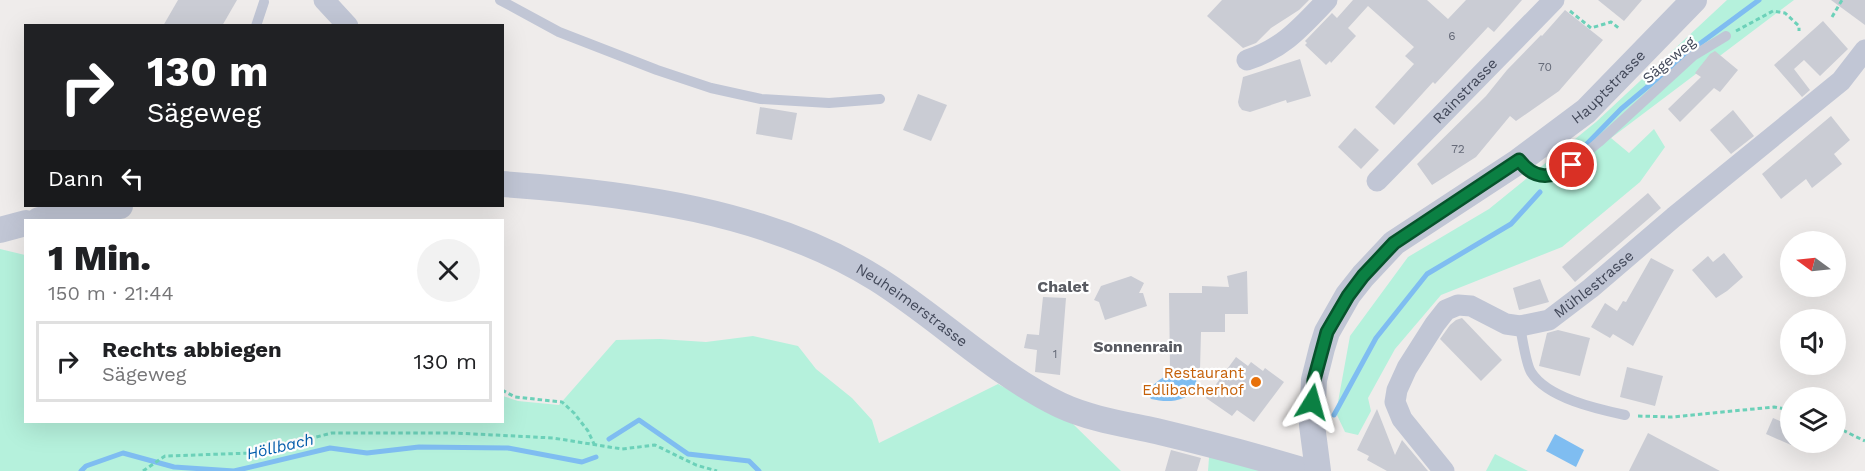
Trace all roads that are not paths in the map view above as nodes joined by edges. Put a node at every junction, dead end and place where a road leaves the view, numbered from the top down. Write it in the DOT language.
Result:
graph roads {
  1 [pos="324,0"];
  2 [pos="500,0"];
  3 [pos="1327,0"];
  4 [pos="1694,0"];
  5 [pos="266,1"];
  6 [pos="1559,3"];
  7 [pos="257,24"];
  8 [pos="346,24"];
  9 [pos="1726,36"];
  10 [pos="1865,50"];
  11 [pos="1247,60"];
  12 [pos="880,99"];
  13 [pos="1519,160"];
  14 [pos="1377,181"];
  15 [pos="504,184"];
  16 [pos="114,207"];
  17 [pos="45,219"];
  18 [pos="24,224"];
  19 [pos="0,230"];
  20 [pos="1520,326"];
  21 [pos="1625,415"];
  22 [pos="1305,471"];
  23 [pos="1318,471"];
  24 [pos="1444,471"];
  1 -- 8 [label="street"];
  2 -- 12 [label="lane"];
  3 -- 11 [label="street"];
  4 -- 13 [label="street, Hauptstrasse"];
  5 -- 7 [label="lane"];
  6 -- 14 [label="street, Rainstrasse"];
  9 -- 13 [label="lane, Sägeweg"];
  10 -- 20 [label="street, Mühlestrasse"];
  13 -- 23 [label="street, Hauptstrasse"];
  15 -- 22 [label="street, Neuheimerstrasse"];
  16 -- 17 [label="street"];
  18 -- 19 [label="street"];
  20 -- 21 [label="lane"];
  20 -- 24 [label="street"];
}
